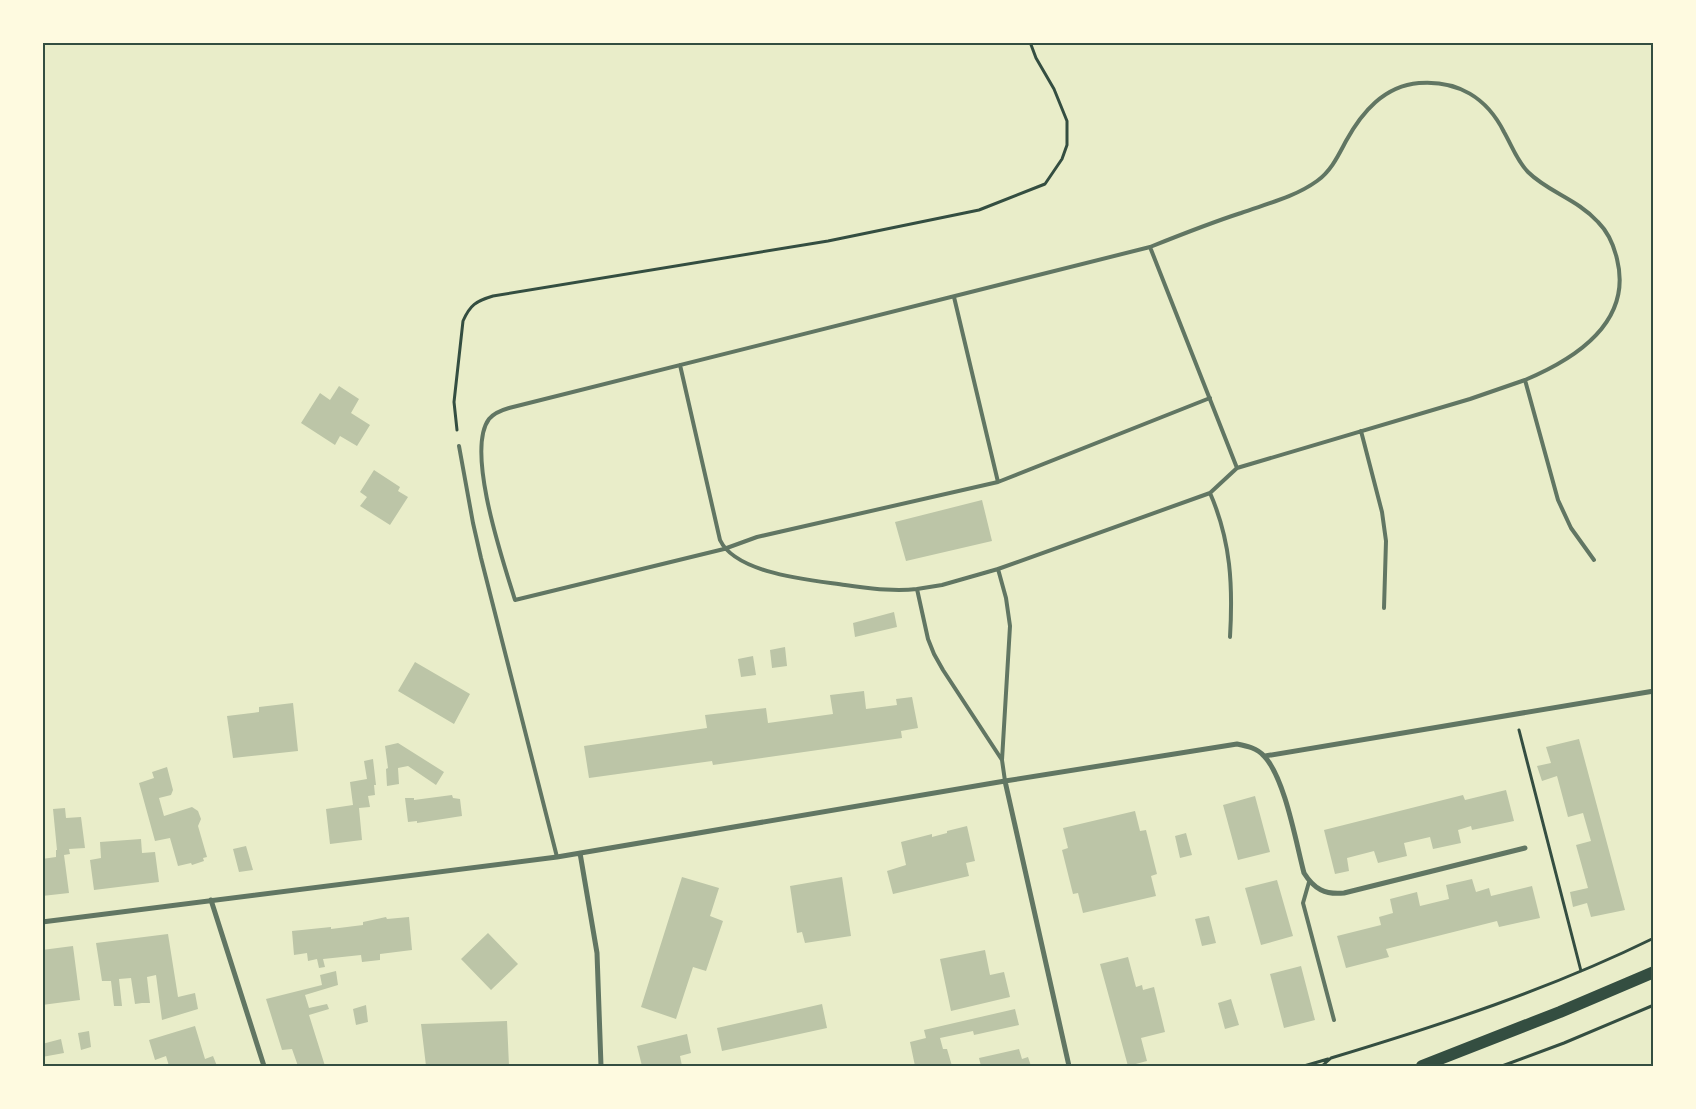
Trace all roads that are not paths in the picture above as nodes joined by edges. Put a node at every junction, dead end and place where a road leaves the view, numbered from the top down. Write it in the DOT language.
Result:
graph roads {
  1 [pos="1150,247"];
  2 [pos="954,297"];
  3 [pos="680,365"];
  4 [pos="1525,380"];
  5 [pos="1210,398"];
  6 [pos="1362,432"];
  7 [pos="459,446"];
  8 [pos="1237,468"];
  9 [pos="998,482"];
  10 [pos="1210,493"];
  11 [pos="724,549"];
  12 [pos="1594,560"];
  13 [pos="998,569"];
  14 [pos="917,589"];
  15 [pos="1384,608"];
  16 [pos="1230,637"];
  17 [pos="1654,691"];
  18 [pos="1265,756"];
  19 [pos="1002,760"];
  20 [pos="1005,781"];
  21 [pos="1525,848"];
  22 [pos="580,853"];
  23 [pos="557,857"];
  24 [pos="1309,882"];
  25 [pos="211,900"];
  26 [pos="42,922"];
  27 [pos="1654,972"];
  28 [pos="1334,1020"];
  29 [pos="264,1066"];
  30 [pos="601,1066"];
  31 [pos="1069,1066"];
  32 [pos="1422,1066"];
  1 -- 2 [label="lane"];
  1 -- 4 [label="lane"];
  1 -- 5 [label="lane"];
  2 -- 3 [label="lane"];
  2 -- 9 [label="lane"];
  3 -- 11 [label="lane"];
  3 -- 11 [label="lane"];
  4 -- 6 [label="lane"];
  4 -- 12 [label="lane"];
  5 -- 8 [label="lane"];
  5 -- 9 [label="lane"];
  6 -- 8 [label="lane"];
  6 -- 15 [label="lane"];
  7 -- 23 [label="lane"];
  8 -- 10 [label="lane"];
  9 -- 11 [label="lane"];
  10 -- 13 [label="lane"];
  10 -- 16 [label="lane"];
  11 -- 14 [label="lane"];
  13 -- 14 [label="lane"];
  13 -- 19 [label="lane"];
  14 -- 19 [label="lane"];
  17 -- 18 [label="street"];
  18 -- 20 [label="street"];
  18 -- 24 [label="street"];
  19 -- 20 [label="lane"];
  20 -- 22 [label="street"];
  20 -- 31 [label="street"];
  21 -- 24 [label="street"];
  22 -- 23 [label="street"];
  22 -- 30 [label="street"];
  23 -- 25 [label="street"];
  24 -- 28 [label="lane"];
  25 -- 26 [label="street"];
  25 -- 29 [label="street"];
  27 -- 32 [label="main road"];
}
